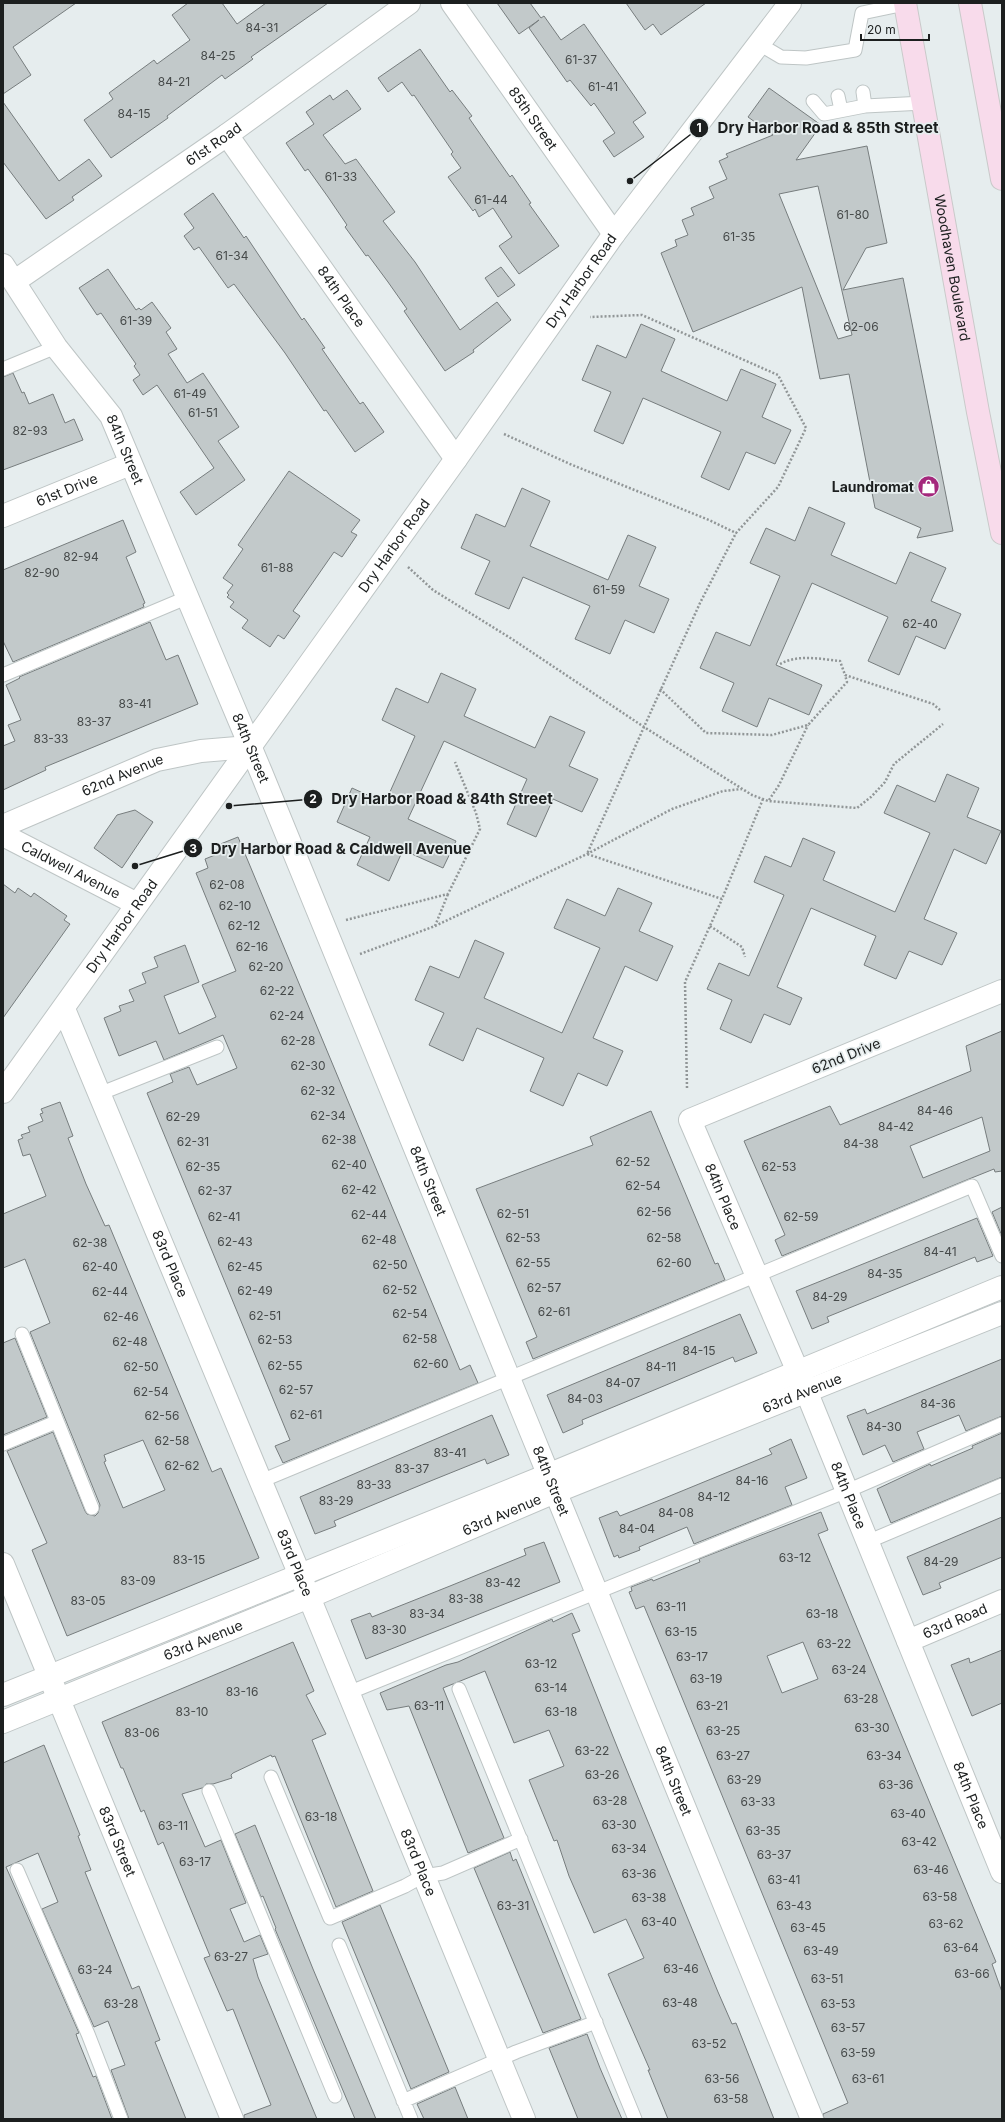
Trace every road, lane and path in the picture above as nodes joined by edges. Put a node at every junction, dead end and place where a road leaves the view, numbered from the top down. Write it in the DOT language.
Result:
graph roads {
  1 [pos="409,3"];
  2 [pos="452,3"];
  3 [pos="790,3"];
  4 [pos="905,3"];
  5 [pos="970,3"];
  6 [pos="759,44"];
  7 [pos="863,92"];
  8 [pos="838,96"];
  9 [pos="813,101"];
  10 [pos="924,104"];
  11 [pos="865,106"];
  12 [pos="841,110"];
  13 [pos="227,135"];
  14 [pos="1002,179"];
  15 [pos="614,234"];
  16 [pos="9,273"];
  17 [pos="590,317"];
  18 [pos="56,347"];
  19 [pos="3,369"];
  20 [pos="504,434"];
  21 [pos="456,459"];
  22 [pos="130,464"];
  23 [pos="3,516"];
  24 [pos="736,533"];
  25 [pos="1002,533"];
  26 [pos="408,567"];
  27 [pos="186,598"];
  28 [pos="780,664"];
  29 [pos="3,675"];
  30 [pos="845,675"];
  31 [pos="660,689"];
  32 [pos="940,710"];
  33 [pos="808,724"];
  34 [pos="943,724"];
  35 [pos="644,728"];
  36 [pos="249,747"];
  37 [pos="455,762"];
  38 [pos="743,789"];
  39 [pos="764,799"];
  40 [pos="768,801"];
  41 [pos="3,826"];
  42 [pos="3,835"];
  43 [pos="587,854"];
  44 [pos="448,894"];
  45 [pos="722,899"];
  46 [pos="137,904"];
  47 [pos="346,920"];
  48 [pos="435,926"];
  49 [pos="710,926"];
  50 [pos="360,954"];
  51 [pos="745,957"];
  52 [pos="1002,991"];
  53 [pos="64,1008"];
  54 [pos="217,1047"];
  55 [pos="687,1088"];
  56 [pos="3,1092"];
  57 [pos="99,1094"];
  58 [pos="690,1120"];
  59 [pos="1002,1256"];
  60 [pos="756,1276"];
  61 [pos="1002,1287"];
  62 [pos="1002,1313"];
  63 [pos="22,1334"];
  64 [pos="797,1371"];
  65 [pos="508,1377"];
  66 [pos="807,1393"];
  67 [pos="56,1422"];
  68 [pos="1002,1424"];
  69 [pos="3,1444"];
  70 [pos="261,1481"];
  71 [pos="551,1484"];
  72 [pos="1002,1485"];
  73 [pos="847,1491"];
  74 [pos="92,1508"];
  75 [pos="867,1542"];
  76 [pos="3,1564"];
  77 [pos="300,1576"];
  78 [pos="597,1594"];
  79 [pos="309,1597"];
  80 [pos="1002,1601"];
  81 [pos="908,1641"];
  82 [pos="49,1676"];
  83 [pos="459,1689"];
  84 [pos="348,1693"];
  85 [pos="3,1695"];
  86 [pos="59,1699"];
  87 [pos="3,1722"];
  88 [pos="271,1777"];
  89 [pos="209,1791"];
  90 [pos="521,1839"];
  91 [pos="17,1870"];
  92 [pos="1002,1872"];
  93 [pos="423,1876"];
  94 [pos="339,1945"];
  95 [pos="596,2022"];
  96 [pos="500,2059"];
  97 [pos="335,2096"];
  98 [pos="403,2101"];
  99 [pos="122,2119"];
  100 [pos="232,2119"];
  101 [pos="411,2119"];
  102 [pos="524,2119"];
  103 [pos="635,2119"];
  104 [pos="812,2119"];
  1 -- 13 [label="street, 61st Road"];
  2 -- 15 [label="street, 85th Street"];
  3 -- 6 [label="street, Dry Harbor Road"];
  4 -- 6 [label="lane"];
  4 -- 10 [label="main road, Woodhaven Boulevard"];
  5 -- 14 [label="main road"];
  6 -- 15 [label="street, Dry Harbor Road"];
  7 -- 11 [label="lane"];
  8 -- 12 [label="lane"];
  9 -- 12 [label="lane"];
  10 -- 11 [label="lane"];
  10 -- 25 [label="main road, Woodhaven Boulevard"];
  11 -- 12 [label="lane"];
  13 -- 16 [label="street, 61st Road"];
  13 -- 21 [label="street, 84th Place"];
  15 -- 21 [label="street, Dry Harbor Road"];
  16 -- 18 [label="street, 84th Street"];
  17 -- 24 [label="path"];
  18 -- 19 [label="lane"];
  18 -- 22 [label="street, 84th Street"];
  20 -- 24 [label="path"];
  21 -- 36 [label="street, Dry Harbor Road"];
  22 -- 23 [label="street, 61st Drive"];
  22 -- 27 [label="street, 84th Street"];
  24 -- 31 [label="path"];
  26 -- 35 [label="path"];
  27 -- 29 [label="lane"];
  27 -- 36 [label="street, 84th Street"];
  28 -- 30 [label="path"];
  30 -- 32 [label="path"];
  30 -- 33 [label="path"];
  31 -- 33 [label="path"];
  31 -- 35 [label="path"];
  33 -- 40 [label="path"];
  34 -- 40 [label="path"];
  35 -- 38 [label="path"];
  35 -- 43 [label="path"];
  36 -- 41 [label="street, 62nd Avenue"];
  36 -- 46 [label="street, Dry Harbor Road"];
  36 -- 65 [label="street, 84th Street"];
  37 -- 44 [label="path"];
  38 -- 39 [label="path"];
  38 -- 43 [label="path"];
  39 -- 40 [label="path"];
  39 -- 45 [label="path"];
  42 -- 46 [label="street, Caldwell Avenue"];
  43 -- 45 [label="path"];
  43 -- 48 [label="path"];
  44 -- 47 [label="path"];
  44 -- 48 [label="path"];
  45 -- 49 [label="path"];
  46 -- 53 [label="street, Dry Harbor Road"];
  48 -- 50 [label="path"];
  49 -- 51 [label="path"];
  49 -- 55 [label="path"];
  52 -- 58 [label="street, 62nd Drive"];
  53 -- 56 [label="street, Dry Harbor Road"];
  53 -- 57 [label="street, 83rd Place"];
  54 -- 57 [label="lane"];
  57 -- 70 [label="street, 83rd Place"];
  58 -- 60 [label="street, 84th Place"];
  59 -- 60 [label="lane"];
  60 -- 64 [label="street, 84th Place"];
  60 -- 65 [label="lane"];
  61 -- 64 [label="street, 63rd Avenue"];
  62 -- 66 [label="street, 63rd Avenue"];
  63 -- 67 [label="lane"];
  64 -- 66 [label="street, 84th Place"];
  64 -- 71 [label="street, 63rd Avenue"];
  65 -- 70 [label="lane"];
  65 -- 71 [label="street, 84th Street"];
  66 -- 71 [label="street, 63rd Avenue"];
  66 -- 73 [label="street, 84th Place"];
  67 -- 69 [label="lane"];
  67 -- 74 [label="lane"];
  68 -- 73 [label="lane"];
  70 -- 77 [label="street, 83rd Place"];
  71 -- 77 [label="street, 63rd Avenue"];
  71 -- 78 [label="street, 84th Street"];
  71 -- 79 [label="street, 63rd Avenue"];
  72 -- 75 [label="lane"];
  73 -- 75 [label="street, 84th Place"];
  73 -- 78 [label="lane"];
  75 -- 81 [label="street, 84th Place"];
  76 -- 82 [label="street, 83rd Street"];
  77 -- 79 [label="street, 83rd Place"];
  77 -- 82 [label="street, 63rd Avenue"];
  78 -- 84 [label="lane"];
  78 -- 104 [label="street, 84th Street"];
  79 -- 84 [label="street, 83rd Place"];
  79 -- 86 [label="street, 63rd Avenue"];
  80 -- 81 [label="street, 63rd Road"];
  81 -- 92 [label="street, 84th Place"];
  82 -- 85 [label="street, 63rd Avenue"];
  82 -- 86 [label="street, 83rd Street"];
  83 -- 90 [label="lane"];
  84 -- 93 [label="street, 83rd Place"];
  86 -- 87 [label="street, 63rd Avenue"];
  86 -- 100 [label="street, 83rd Street"];
  88 -- 93 [label="lane"];
  89 -- 97 [label="lane"];
  90 -- 93 [label="lane"];
  90 -- 95 [label="lane"];
  91 -- 99 [label="lane"];
  93 -- 96 [label="street, 83rd Place"];
  94 -- 98 [label="lane"];
  95 -- 96 [label="lane"];
  95 -- 103 [label="lane"];
  96 -- 98 [label="lane"];
  96 -- 102 [label="street, 83rd Place"];
  98 -- 101 [label="lane"];
}
